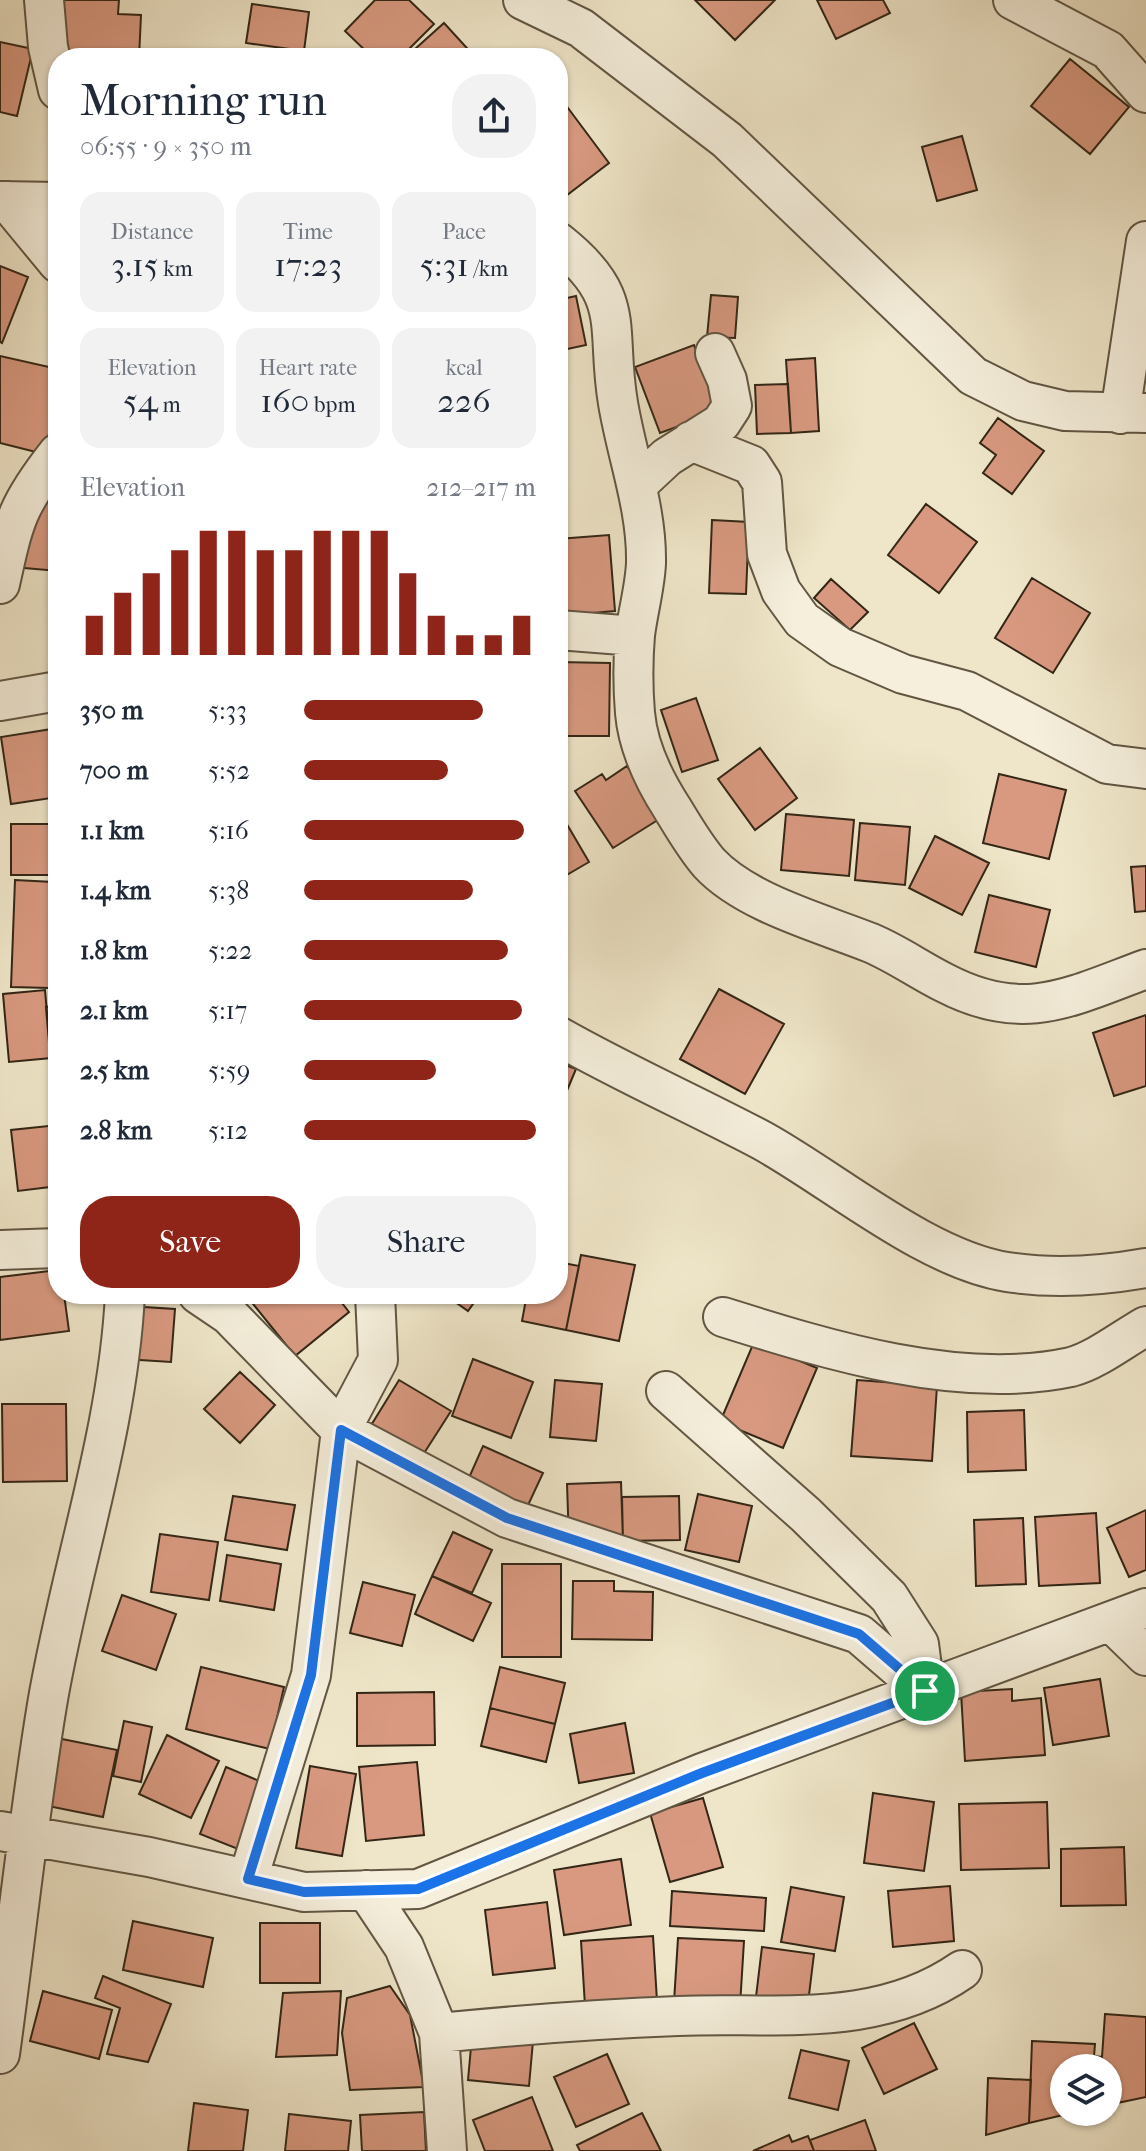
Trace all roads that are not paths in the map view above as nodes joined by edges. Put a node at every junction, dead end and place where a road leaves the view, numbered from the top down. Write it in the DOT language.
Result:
graph roads {
  1 [pos="44,0"];
  2 [pos="523,0"];
  3 [pos="1013,0"];
  4 [pos="48,48"];
  5 [pos="1146,93"];
  6 [pos="33,200"];
  7 [pos="48,238"];
  8 [pos="1146,241"];
  9 [pos="568,251"];
  10 [pos="715,353"];
  11 [pos="1133,413"];
  12 [pos="691,441"];
  13 [pos="48,466"];
  14 [pos="637,485"];
  15 [pos="0,584"];
  16 [pos="568,631"];
  17 [pos="635,636"];
  18 [pos="4,690"];
  19 [pos="48,691"];
  20 [pos="1146,769"];
  21 [pos="1146,969"];
  22 [pos="568,1041"];
  23 [pos="48,1248"];
  24 [pos="0,1250"];
  25 [pos="1146,1268"];
  26 [pos="123,1304"];
  27 [pos="213,1304"];
  28 [pos="375,1304"];
  29 [pos="723,1317"];
  30 [pos="1146,1326"];
  31 [pos="666,1391"];
  32 [pos="341,1430"];
  33 [pos="1129,1616"];
  34 [pos="1146,1656"];
  35 [pos="925,1691"];
  36 [pos="15,1833"];
  37 [pos="248,1879"];
  38 [pos="366,1890"];
  39 [pos="962,1970"];
  40 [pos="439,2033"];
  41 [pos="0,2054"];
  42 [pos="447,2151"];
  1 -- 4 [label="street"];
  2 -- 11 [label="street"];
  3 -- 5 [label="street"];
  6 -- 7 [label="street"];
  8 -- 11 [label="street"];
  9 -- 14 [label="street"];
  10 -- 12 [label="street"];
  12 -- 14 [label="street"];
  12 -- 20 [label="street"];
  13 -- 15 [label="street"];
  14 -- 17 [label="street"];
  16 -- 17 [label="street"];
  17 -- 21 [label="street"];
  18 -- 19 [label="street"];
  22 -- 25 [label="street"];
  23 -- 24 [label="street"];
  26 -- 36 [label="street"];
  27 -- 32 [label="street"];
  28 -- 32 [label="street"];
  29 -- 30 [label="street"];
  31 -- 35 [label="street"];
  32 -- 35 [label="street"];
  32 -- 37 [label="street"];
  33 -- 34 [label="street"];
  33 -- 35 [label="street"];
  35 -- 38 [label="street"];
  36 -- 37 [label="street"];
  36 -- 41 [label="street"];
  37 -- 38 [label="street"];
  38 -- 40 [label="street"];
  39 -- 40 [label="street"];
  40 -- 42 [label="street"];
}
